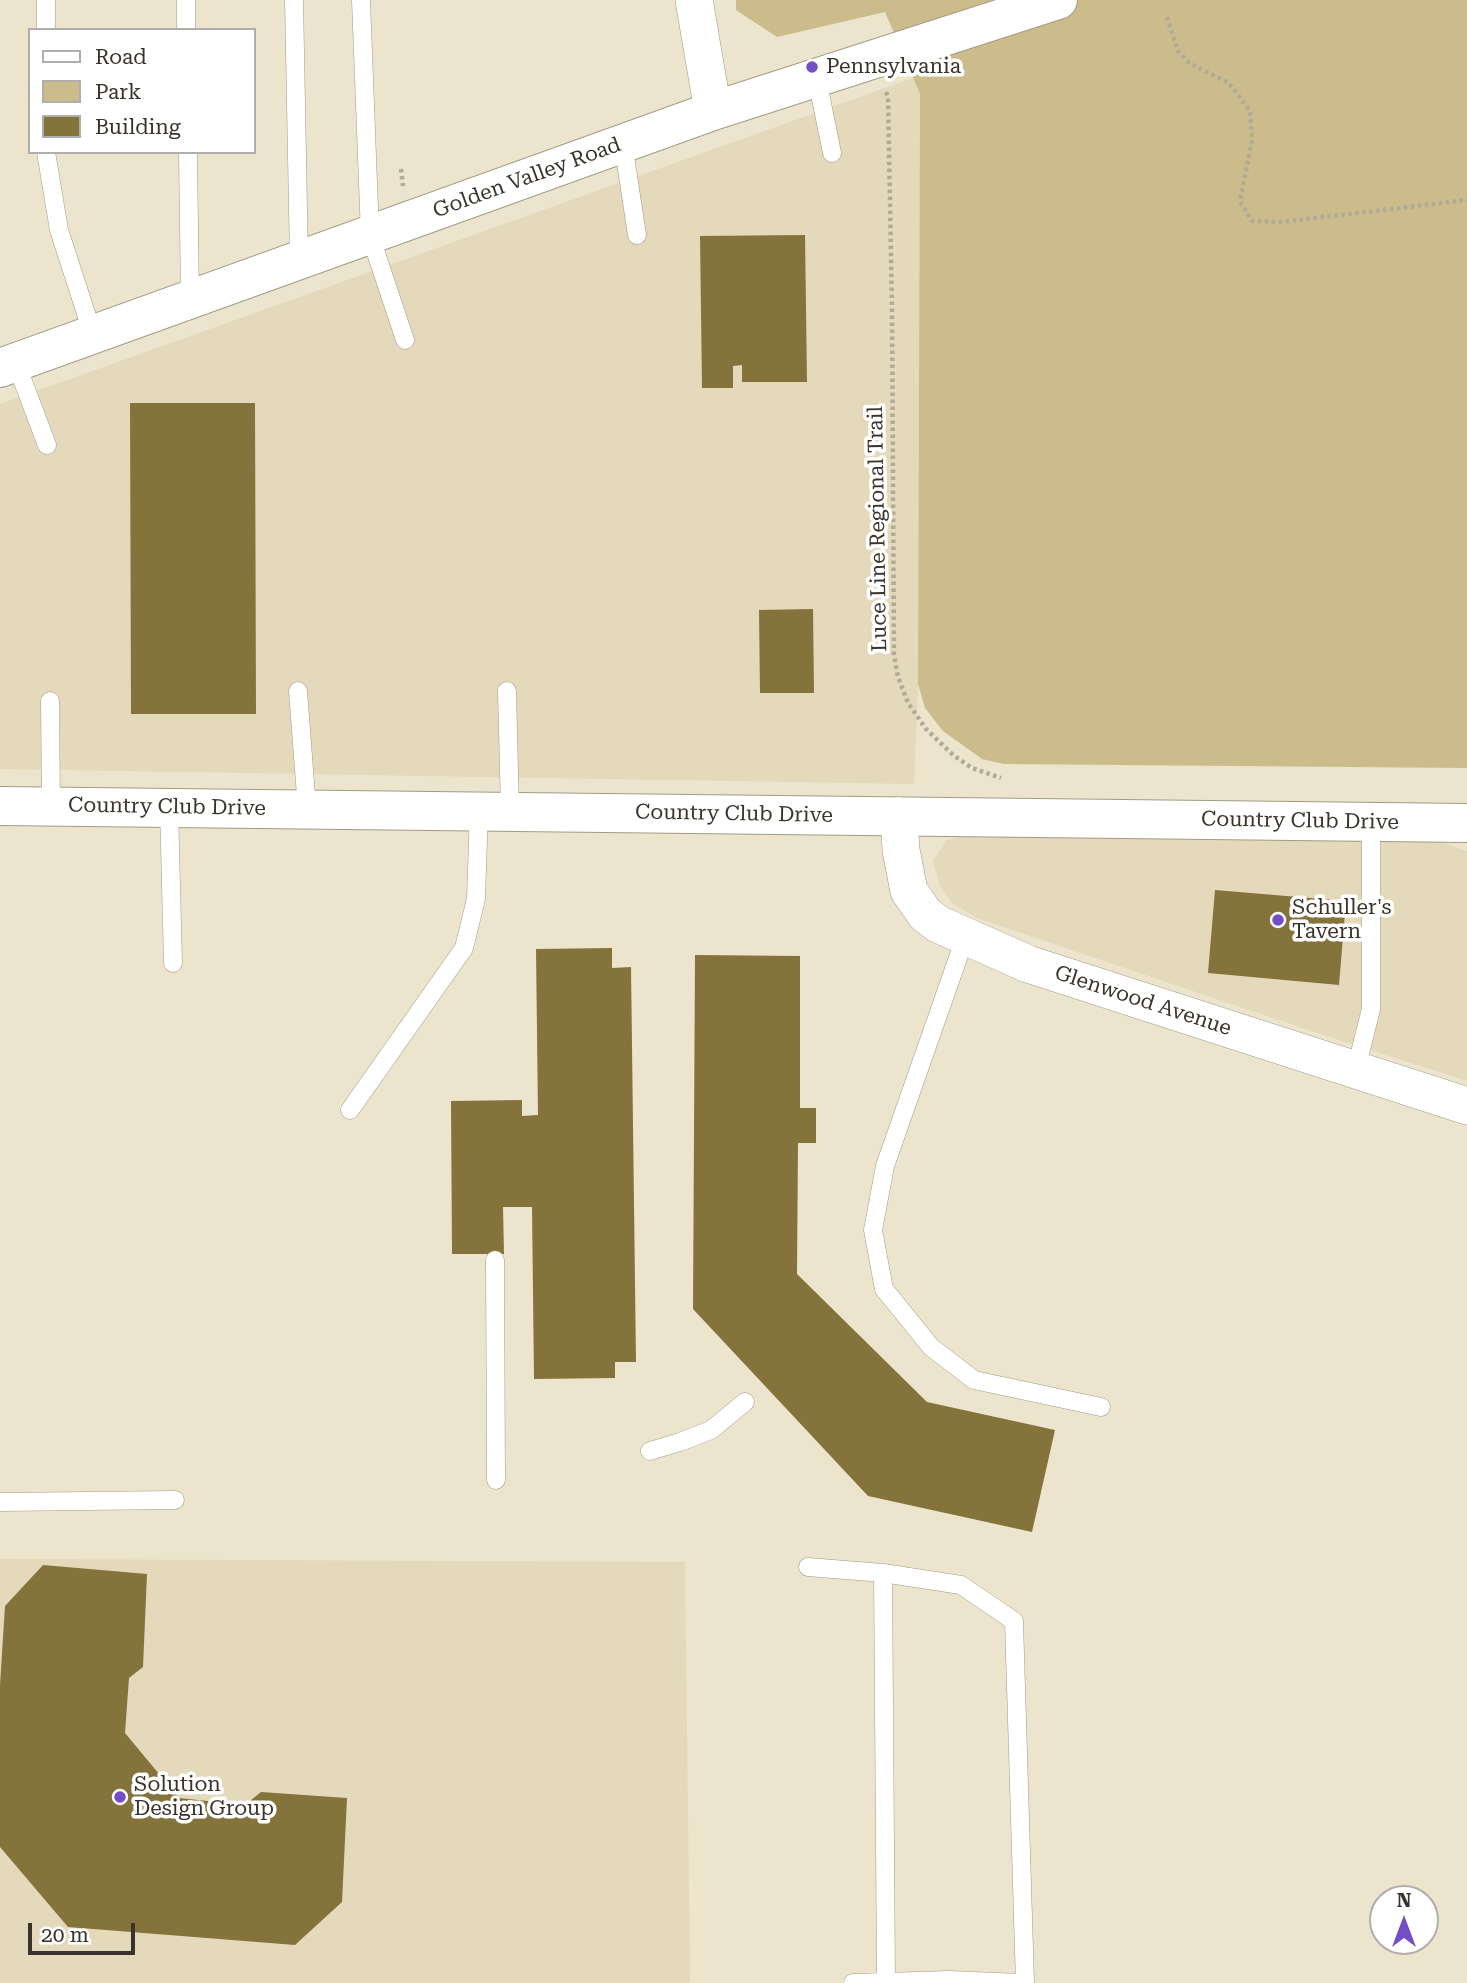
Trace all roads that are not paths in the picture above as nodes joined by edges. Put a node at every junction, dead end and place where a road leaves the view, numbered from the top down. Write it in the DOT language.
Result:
graph roads {
  1 [pos="46,0"];
  2 [pos="186,0"];
  3 [pos="294,0"];
  4 [pos="361,0"];
  5 [pos="694,0"];
  6 [pos="1058,0"];
  7 [pos="46,28"];
  8 [pos="186,28"];
  9 [pos="817,79"];
  10 [pos="712,111"];
  11 [pos="622,143"];
  12 [pos="832,153"];
  13 [pos="46,154"];
  14 [pos="188,154"];
  15 [pos="370,235"];
  16 [pos="637,235"];
  17 [pos="299,260"];
  18 [pos="190,300"];
  19 [pos="93,335"];
  20 [pos="405,340"];
  21 [pos="8,365"];
  22 [pos="47,445"];
  23 [pos="298,691"];
  24 [pos="507,691"];
  25 [pos="50,701"];
  26 [pos="0,806"];
  27 [pos="51,806"];
  28 [pos="169,807"];
  29 [pos="307,809"];
  30 [pos="495,811"];
  31 [pos="899,816"];
  32 [pos="1371,821"];
  33 [pos="1467,823"];
  34 [pos="965,937"];
  35 [pos="173,963"];
  36 [pos="1356,1069"];
  37 [pos="1467,1105"];
  38 [pos="350,1110"];
  39 [pos="495,1260"];
  40 [pos="745,1402"];
  41 [pos="1101,1407"];
  42 [pos="650,1451"];
  43 [pos="496,1480"];
  44 [pos="175,1500"];
  45 [pos="0,1503"];
  46 [pos="808,1567"];
  47 [pos="883,1573"];
  48 [pos="886,1982"];
  49 [pos="853,1983"];
  50 [pos="1023,1983"];
  1 -- 7 [label="lane"];
  2 -- 8 [label="lane"];
  3 -- 17 [label="lane"];
  4 -- 15 [label="lane"];
  5 -- 10 [label="street"];
  6 -- 9 [label="street, Golden Valley Road"];
  9 -- 10 [label="street, Golden Valley Road"];
  9 -- 12 [label="lane"];
  10 -- 11 [label="street, Golden Valley Road"];
  11 -- 15 [label="street, Golden Valley Road"];
  11 -- 16 [label="lane"];
  13 -- 19 [label="lane"];
  14 -- 18 [label="lane"];
  15 -- 17 [label="street, Golden Valley Road"];
  15 -- 20 [label="lane"];
  17 -- 18 [label="street, Golden Valley Road"];
  18 -- 19 [label="street, Golden Valley Road"];
  19 -- 21 [label="street, Golden Valley Road"];
  21 -- 22 [label="lane"];
  23 -- 29 [label="lane"];
  24 -- 30 [label="lane"];
  25 -- 27 [label="lane"];
  26 -- 27 [label="street, Country Club Drive"];
  27 -- 28 [label="street, Country Club Drive"];
  28 -- 29 [label="street, Country Club Drive"];
  28 -- 35 [label="lane"];
  29 -- 30 [label="street, Country Club Drive"];
  30 -- 31 [label="street, Country Club Drive"];
  30 -- 38 [label="lane"];
  31 -- 32 [label="street, Country Club Drive"];
  31 -- 34 [label="street, Glenwood Avenue"];
  32 -- 33 [label="street, Country Club Drive"];
  32 -- 36 [label="lane"];
  34 -- 36 [label="street, Glenwood Avenue"];
  34 -- 41 [label="lane"];
  36 -- 37 [label="street, Glenwood Avenue"];
  39 -- 43 [label="lane"];
  40 -- 42 [label="lane"];
  44 -- 45 [label="lane"];
  46 -- 47 [label="lane"];
  47 -- 48 [label="lane"];
  47 -- 50 [label="lane"];
  48 -- 49 [label="lane"];
  48 -- 50 [label="lane"];
}
